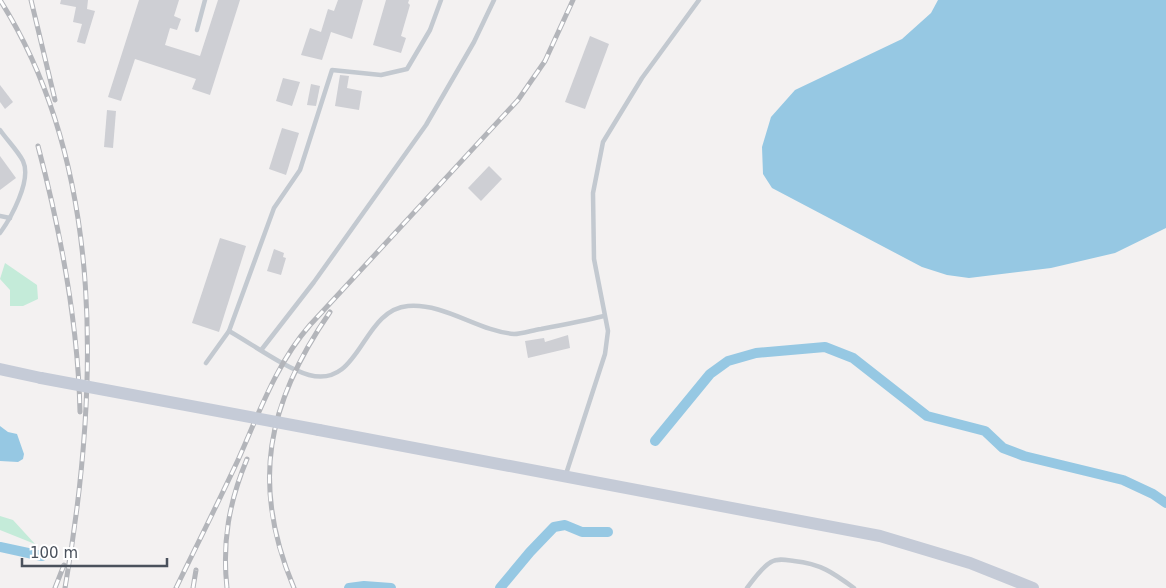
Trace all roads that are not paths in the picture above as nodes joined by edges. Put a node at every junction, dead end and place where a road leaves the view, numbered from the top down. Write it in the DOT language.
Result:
graph roads {
  1 [pos="205,0"];
  2 [pos="441,0"];
  3 [pos="494,0"];
  4 [pos="699,0"];
  5 [pos="197,30"];
  6 [pos="0,130"];
  7 [pos="0,216"];
  8 [pos="10,218"];
  9 [pos="0,233"];
  10 [pos="604,316"];
  11 [pos="229,331"];
  12 [pos="262,349"];
  13 [pos="206,363"];
  14 [pos="0,369"];
  15 [pos="565,476"];
  16 [pos="747,588"];
  17 [pos="854,588"];
  18 [pos="1033,588"];
  1 -- 5 [label="lane"];
  2 -- 11 [label="lane"];
  3 -- 12 [label="lane"];
  4 -- 10 [label="lane"];
  6 -- 8 [label="lane"];
  7 -- 8 [label="lane"];
  8 -- 9 [label="lane"];
  10 -- 12 [label="lane"];
  10 -- 15 [label="lane"];
  11 -- 12 [label="lane"];
  11 -- 13 [label="lane"];
  14 -- 15 [label="street, bridge"];
  15 -- 18 [label="street"];
  16 -- 17 [label="lane"];
}
